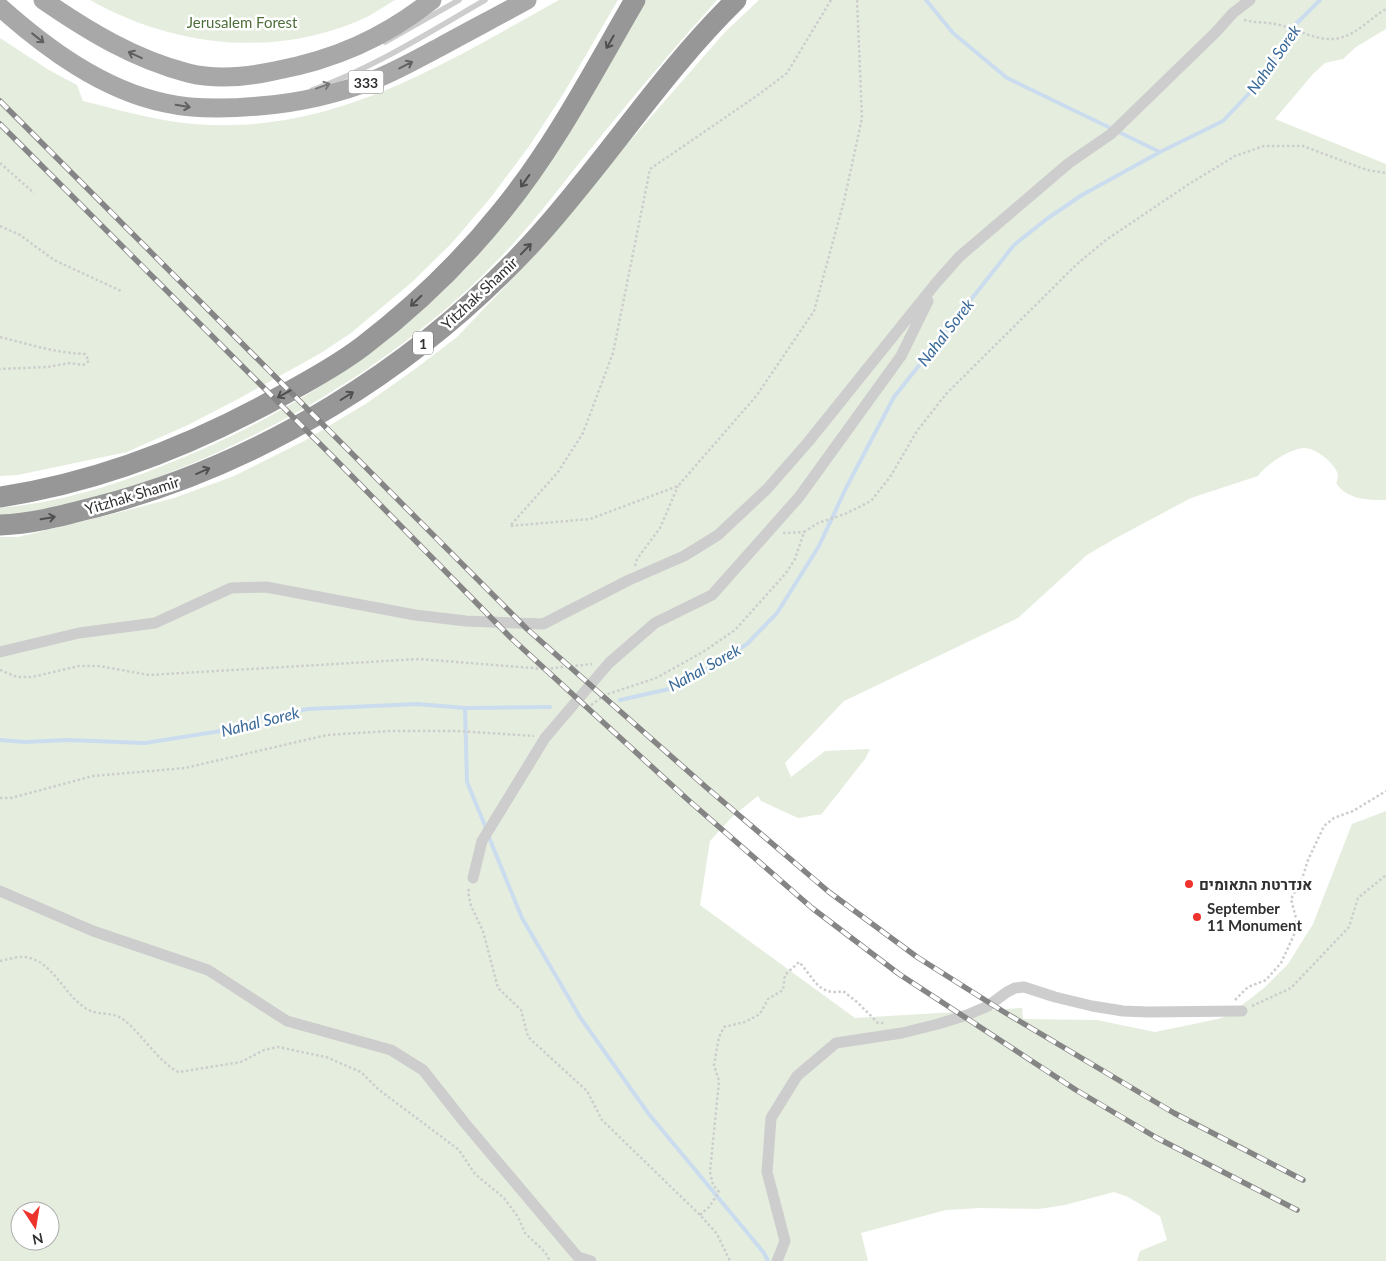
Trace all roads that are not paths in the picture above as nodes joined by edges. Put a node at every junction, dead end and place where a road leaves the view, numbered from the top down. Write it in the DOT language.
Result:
graph roads {
  1 [pos="43,0"];
  2 [pos="432,0"];
  3 [pos="459,0"];
  4 [pos="484,0"];
  5 [pos="527,0"];
  6 [pos="634,0"];
  7 [pos="736,0"];
  8 [pos="1250,0"];
  9 [pos="0,7"];
  10 [pos="380,44"];
  11 [pos="350,56"];
  12 [pos="250,76"];
  13 [pos="306,92"];
  14 [pos="297,95"];
  15 [pos="225,109"];
  16 [pos="936,283"];
  17 [pos="0,496"];
  18 [pos="0,525"];
  19 [pos="0,652"];
  20 [pos="473,878"];
  21 [pos="0,891"];
  22 [pos="1242,1011"];
  23 [pos="591,1261"];
  24 [pos="777,1261"];
  12 -- 1 [label="main road, 333, one-way"];
  2 -- 12 [label="main road, 333"];
  3 -- 10 [label="lane"];
  13 -- 4 [label="lane, one-way"];
  15 -- 5 [label="main road, 333, one-way"];
  6 -- 17 [label="highway, Yitzhak Shamir / 1, one-way"];
  18 -- 7 [label="highway, Yitzhak Shamir / 1, one-way"];
  8 -- 16 [label="street"];
  9 -- 15 [label="main road, 333, one-way"];
  11 -- 12 [label="lane"];
  14 -- 15 [label="lane"];
  16 -- 19 [label="street"];
  16 -- 20 [label="street"];
  21 -- 23 [label="street"];
  22 -- 24 [label="street"];
}
